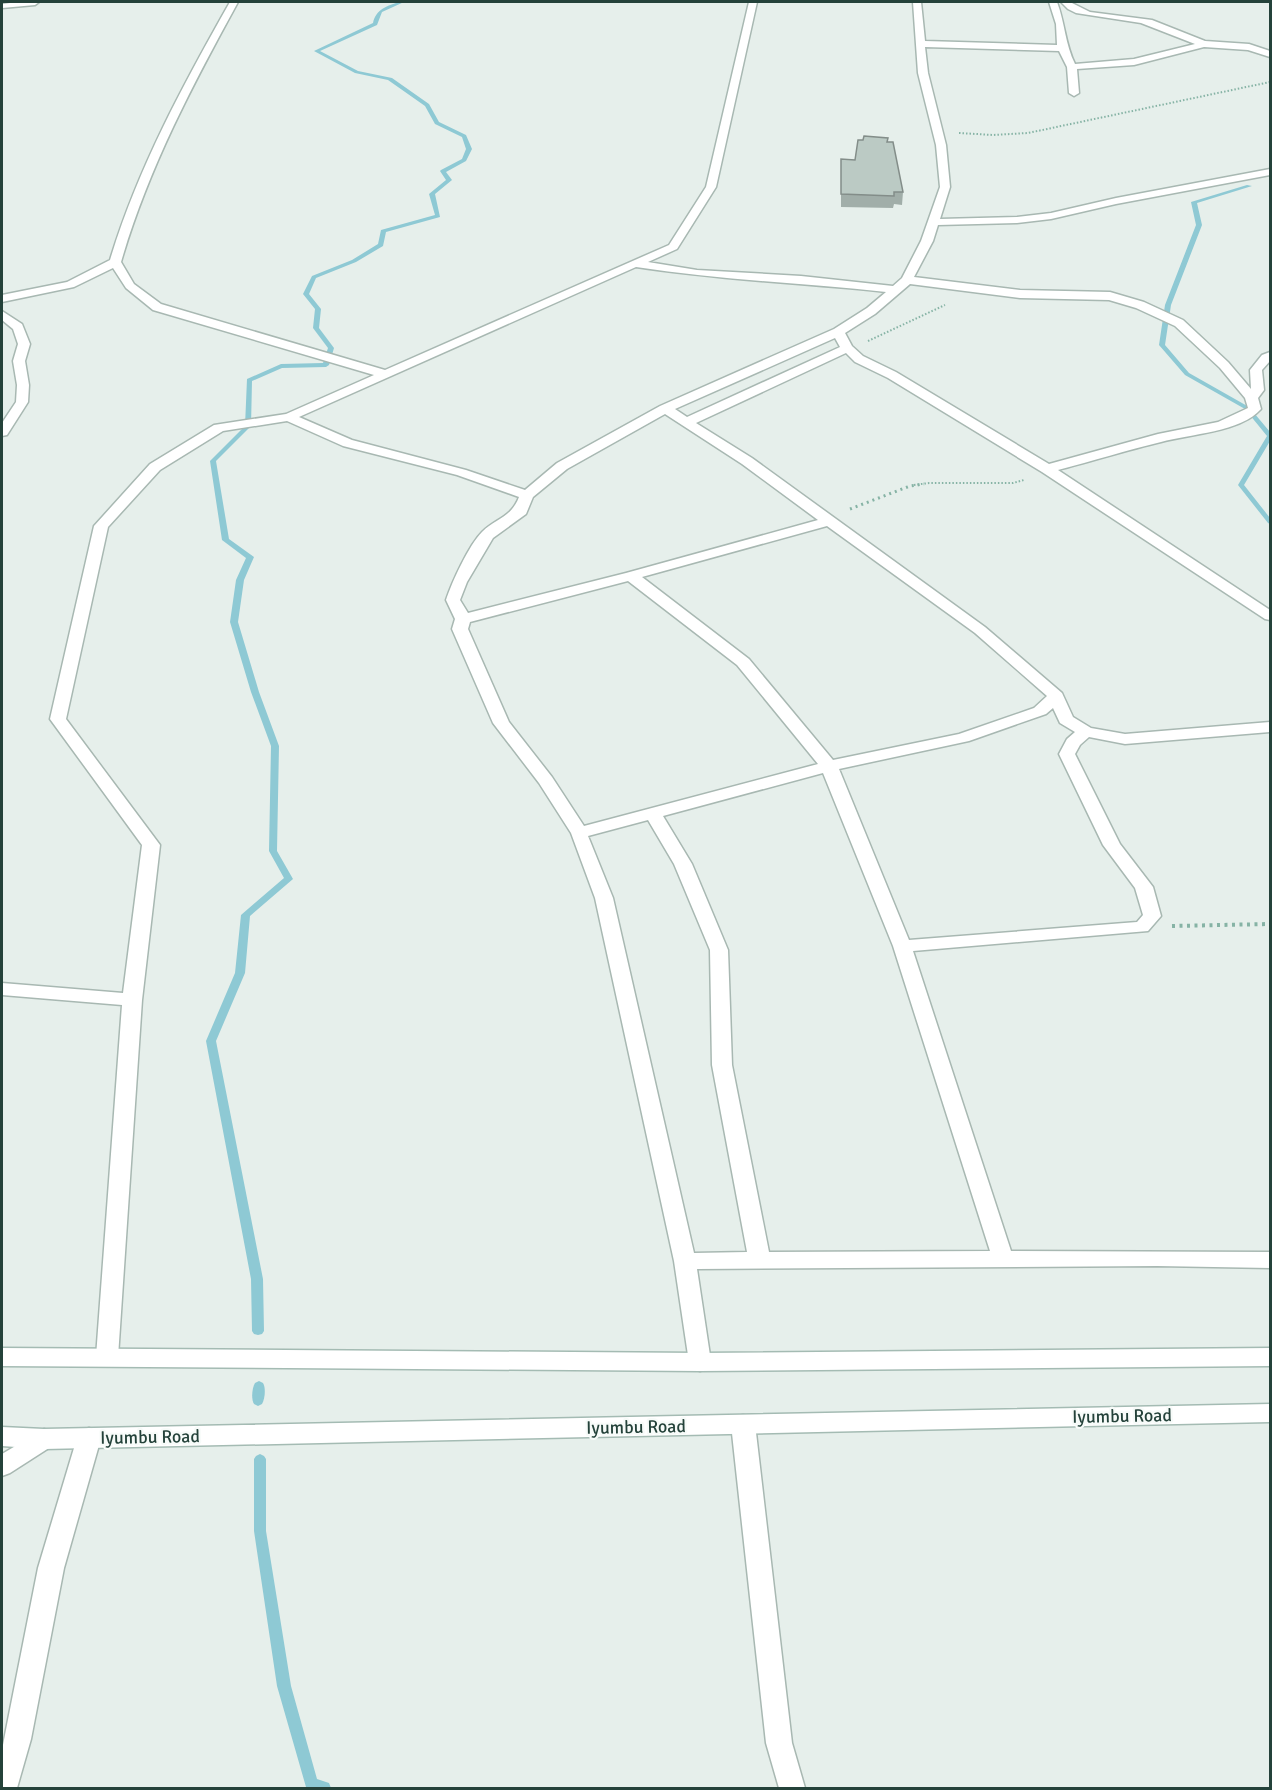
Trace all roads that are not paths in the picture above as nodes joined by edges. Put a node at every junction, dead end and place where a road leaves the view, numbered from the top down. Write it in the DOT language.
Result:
graph roads {
  1 [pos="35,2"];
  2 [pos="234,2"];
  3 [pos="753,2"];
  4 [pos="916,2"];
  5 [pos="1053,2"];
  6 [pos="1065,2"];
  7 [pos="2,6"];
  8 [pos="922,44"];
  9 [pos="1203,44"];
  10 [pos="1062,48"];
  11 [pos="1270,54"];
  12 [pos="1072,68"];
  13 [pos="1074,93"];
  14 [pos="1270,172"];
  15 [pos="933,222"];
  16 [pos="115,262"];
  17 [pos="636,264"];
  18 [pos="901,285"];
  19 [pos="2,298"];
  20 [pos="2,315"];
  21 [pos="838,332"];
  22 [pos="847,348"];
  23 [pos="1270,356"];
  24 [pos="386,374"];
  25 [pos="1251,398"];
  26 [pos="665,409"];
  27 [pos="289,417"];
  28 [pos="687,422"];
  29 [pos="2,432"];
  30 [pos="1047,469"];
  31 [pos="527,495"];
  32 [pos="829,521"];
  33 [pos="632,576"];
  34 [pos="1270,616"];
  35 [pos="463,619"];
  36 [pos="1056,696"];
  37 [pos="1270,727"];
  38 [pos="1086,732"];
  39 [pos="829,766"];
  40 [pos="653,813"];
  41 [pos="580,833"];
  42 [pos="902,946"];
  43 [pos="2,989"];
  44 [pos="132,1000"];
  45 [pos="1003,1259"];
  46 [pos="1270,1260"];
  47 [pos="686,1261"];
  48 [pos="760,1261"];
  49 [pos="2,1357"];
  50 [pos="107,1357"];
  51 [pos="1270,1357"];
  52 [pos="700,1362"];
  53 [pos="1270,1413"];
  54 [pos="743,1424"];
  55 [pos="2,1437"];
  56 [pos="89,1438"];
  57 [pos="44,1439"];
  58 [pos="2,1466"];
  59 [pos="4,1788"];
  60 [pos="792,1788"];
  1 -- 7 [label="street"];
  2 -- 16 [label="street"];
  3 -- 17 [label="street"];
  4 -- 8 [label="street"];
  5 -- 10 [label="street"];
  6 -- 9 [label="street"];
  8 -- 10 [label="street"];
  8 -- 15 [label="street"];
  9 -- 11 [label="street"];
  9 -- 12 [label="street"];
  10 -- 12 [label="street"];
  12 -- 13 [label="street"];
  14 -- 15 [label="street"];
  15 -- 18 [label="street"];
  16 -- 19 [label="street"];
  16 -- 24 [label="street"];
  17 -- 18 [label="street"];
  17 -- 24 [label="street"];
  18 -- 21 [label="street"];
  18 -- 25 [label="street"];
  20 -- 29 [label="street"];
  21 -- 22 [label="street"];
  21 -- 26 [label="street"];
  22 -- 28 [label="street"];
  22 -- 30 [label="street"];
  23 -- 25 [label="street"];
  24 -- 27 [label="street"];
  25 -- 30 [label="street"];
  26 -- 28 [label="street"];
  26 -- 31 [label="street"];
  27 -- 31 [label="street"];
  27 -- 44 [label="street"];
  28 -- 32 [label="street"];
  30 -- 34 [label="street"];
  31 -- 35 [label="street"];
  32 -- 33 [label="street"];
  32 -- 36 [label="street"];
  33 -- 35 [label="street"];
  33 -- 39 [label="street"];
  35 -- 41 [label="street"];
  36 -- 38 [label="street"];
  36 -- 39 [label="street"];
  37 -- 38 [label="street"];
  38 -- 42 [label="street"];
  39 -- 40 [label="street"];
  39 -- 42 [label="street"];
  40 -- 41 [label="street"];
  40 -- 48 [label="street"];
  41 -- 47 [label="street"];
  42 -- 45 [label="street"];
  43 -- 44 [label="street"];
  44 -- 50 [label="street"];
  45 -- 46 [label="street"];
  45 -- 48 [label="street"];
  47 -- 48 [label="street"];
  47 -- 52 [label="street"];
  49 -- 50 [label="street"];
  50 -- 52 [label="street"];
  51 -- 52 [label="street"];
  53 -- 54 [label="street, Iyumbu Road"];
  54 -- 56 [label="street, Iyumbu Road"];
  54 -- 60 [label="street"];
  55 -- 57 [label="street, Iyumbu Road"];
  56 -- 57 [label="street, Iyumbu Road"];
  56 -- 59 [label="street"];
  57 -- 58 [label="street"];
}
